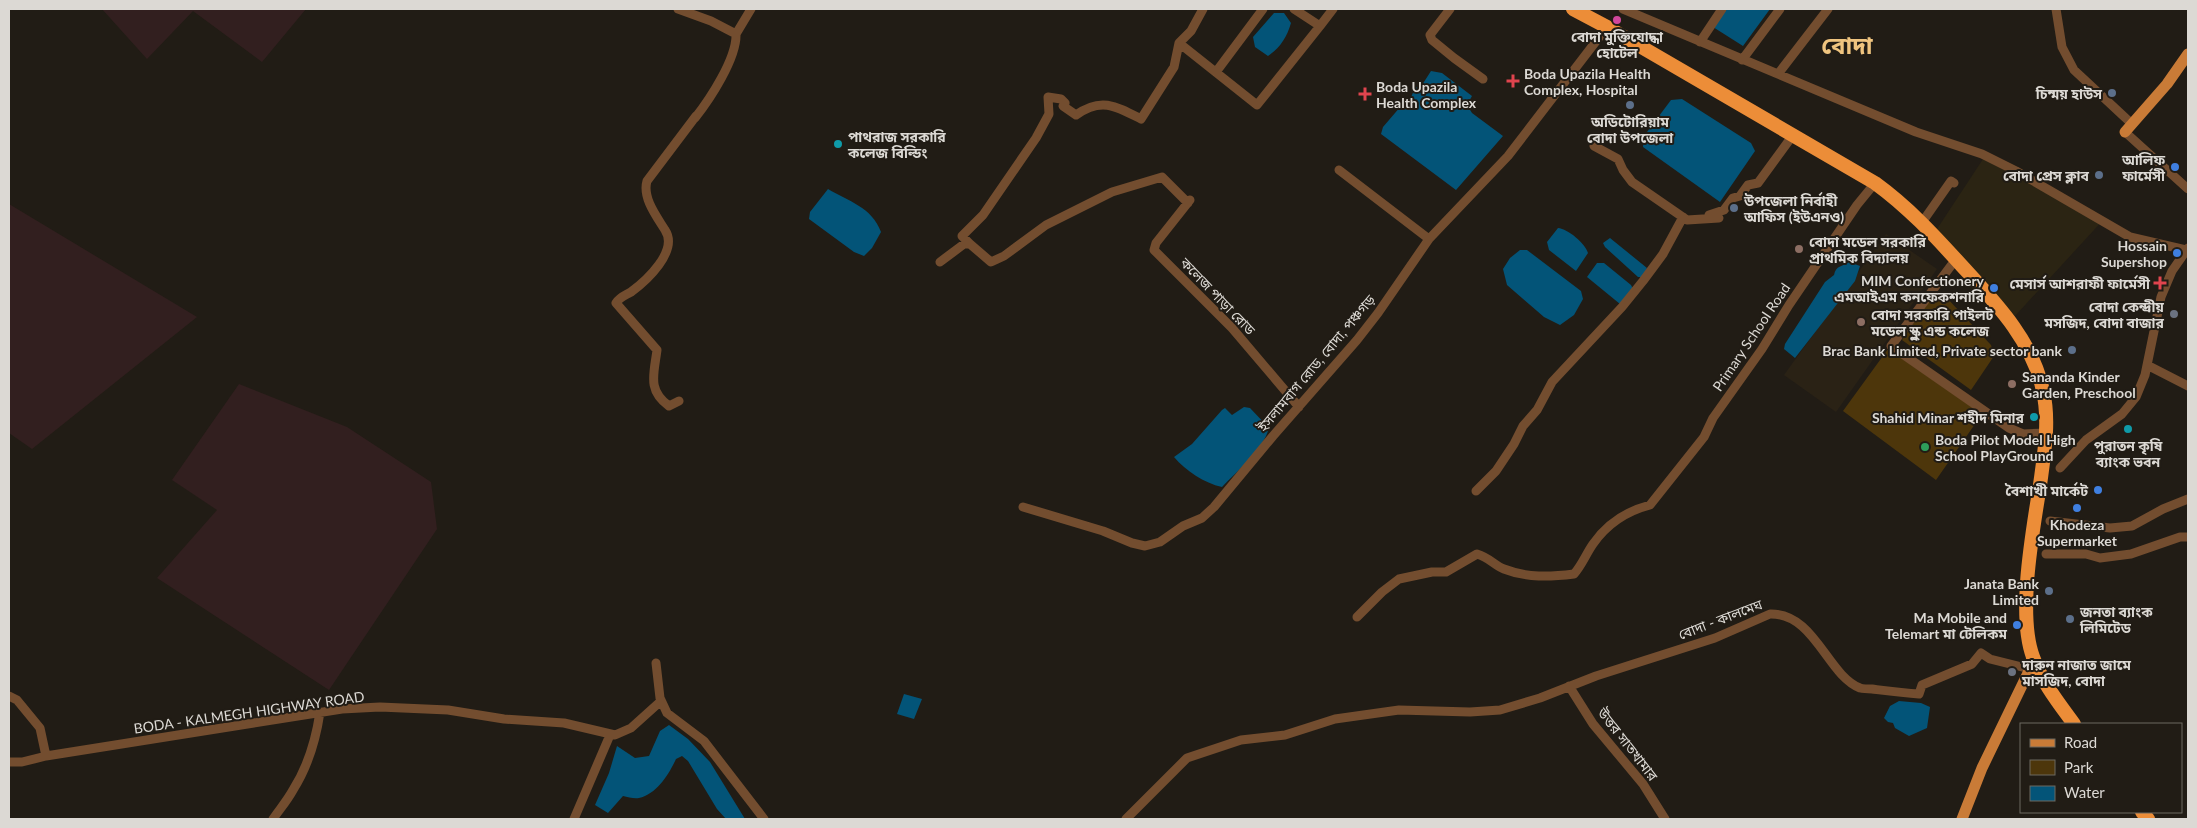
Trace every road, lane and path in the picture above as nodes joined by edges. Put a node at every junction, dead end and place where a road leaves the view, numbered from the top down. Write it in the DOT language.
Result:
graph roads {
  1 [pos="678,9"];
  2 [pos="751,9"];
  3 [pos="1203,9"];
  4 [pos="1263,9"];
  5 [pos="1294,9"];
  6 [pos="1333,9"];
  7 [pos="1450,9"];
  8 [pos="1573,9"];
  9 [pos="1623,9"];
  10 [pos="1722,9"];
  11 [pos="1780,9"];
  12 [pos="1828,9"];
  13 [pos="2056,9"];
  14 [pos="1590,12"];
  15 [pos="1320,26"];
  16 [pos="1607,26"];
  17 [pos="736,34"];
  18 [pos="1700,42"];
  19 [pos="1179,43"];
  20 [pos="2188,54"];
  21 [pos="1742,60"];
  22 [pos="1216,72"];
  23 [pos="1778,74"];
  24 [pos="1483,79"];
  25 [pos="2128,128"];
  26 [pos="1793,135"];
  27 [pos="1594,146"];
  28 [pos="1339,170"];
  29 [pos="1875,183"];
  30 [pos="1954,184"];
  31 [pos="2188,190"];
  32 [pos="1683,217"];
  33 [pos="1718,218"];
  34 [pos="1698,220"];
  35 [pos="1923,221"];
  36 [pos="1429,239"];
  37 [pos="970,244"];
  38 [pos="2187,249"];
  39 [pos="1956,259"];
  40 [pos="940,262"];
  41 [pos="2147,365"];
  42 [pos="2188,386"];
  43 [pos="679,400"];
  44 [pos="1299,407"];
  45 [pos="2046,433"];
  46 [pos="2060,468"];
  47 [pos="1476,492"];
  48 [pos="2188,499"];
  49 [pos="1023,506"];
  50 [pos="2050,521"];
  51 [pos="2188,537"];
  52 [pos="2046,554"];
  53 [pos="1357,617"];
  54 [pos="2031,662"];
  55 [pos="656,663"];
  56 [pos="1569,686"];
  57 [pos="9,696"];
  58 [pos="661,701"];
  59 [pos="320,712"];
  60 [pos="2073,723"];
  61 [pos="610,735"];
  62 [pos="46,756"];
  63 [pos="9,762"];
  64 [pos="273,819"];
  65 [pos="574,819"];
  66 [pos="764,819"];
  67 [pos="1126,819"];
  68 [pos="1665,819"];
  69 [pos="1962,819"];
  1 -- 17 [label="street"];
  2 -- 17 [label="street"];
  3 -- 19 [label="street"];
  4 -- 22 [label="street"];
  5 -- 15 [label="street"];
  6 -- 15 [label="street"];
  7 -- 24 [label="street"];
  8 -- 14 [label="highway"];
  9 -- 18 [label="street"];
  10 -- 18 [label="street"];
  11 -- 21 [label="street"];
  12 -- 23 [label="street"];
  13 -- 25 [label="street"];
  14 -- 16 [label="highway"];
  15 -- 19 [label="street"];
  16 -- 26 [label="highway"];
  16 -- 36 [label="street, ইসলামবাগ রোড, বোদা, পঞ্চগড়"];
  17 -- 43 [label="street"];
  18 -- 21 [label="street"];
  19 -- 37 [label="street"];
  20 -- 25 [label="main road"];
  21 -- 23 [label="street"];
  23 -- 38 [label="street"];
  25 -- 31 [label="street"];
  26 -- 29 [label="highway"];
  26 -- 34 [label="street"];
  27 -- 32 [label="street"];
  28 -- 36 [label="street"];
  29 -- 39 [label="highway"];
  29 -- 53 [label="street, Primary School Road"];
  30 -- 35 [label="street"];
  32 -- 34 [label="street"];
  32 -- 47 [label="street"];
  33 -- 34 [label="street"];
  36 -- 44 [label="street, ইসলামবাগ রোড, বোদা, পঞ্চগড়"];
  37 -- 40 [label="street"];
  37 -- 44 [label="street, কলেজ পাড়া রোড"];
  38 -- 41 [label="street"];
  39 -- 45 [label="highway"];
  39 -- 45 [label="street"];
  41 -- 42 [label="street"];
  41 -- 46 [label="street"];
  44 -- 49 [label="street, ইসলামবাগ রোড, বোদা, পঞ্চগড়"];
  45 -- 54 [label="highway"];
  48 -- 50 [label="street"];
  51 -- 52 [label="street"];
  54 -- 56 [label="street, বোদা - কালমেঘ"];
  54 -- 60 [label="highway"];
  54 -- 69 [label="main road"];
  55 -- 58 [label="street"];
  56 -- 67 [label="street, বোদা - কালমেঘ"];
  56 -- 68 [label="street, উত্তর সাতখামার"];
  57 -- 62 [label="street"];
  58 -- 61 [label="street"];
  58 -- 66 [label="street"];
  59 -- 61 [label="street, BODA - KALMEGH HIGHWAY ROAD"];
  59 -- 62 [label="street, BODA - KALMEGH HIGHWAY ROAD"];
  59 -- 64 [label="street"];
  61 -- 65 [label="street"];
  62 -- 63 [label="street, BODA - KALMEGH HIGHWAY ROAD"];
}
